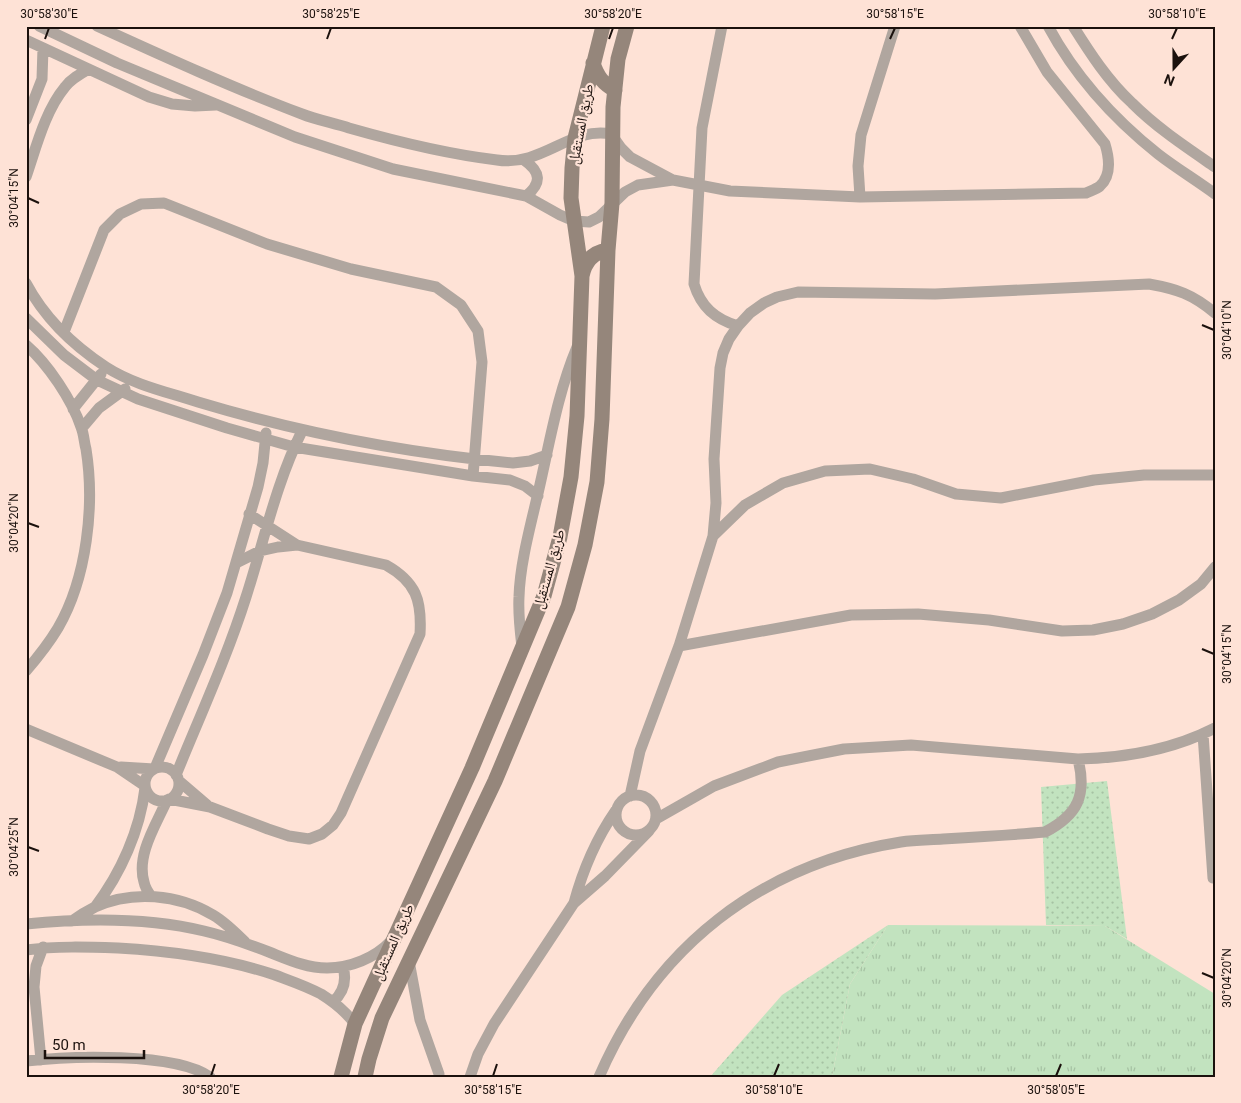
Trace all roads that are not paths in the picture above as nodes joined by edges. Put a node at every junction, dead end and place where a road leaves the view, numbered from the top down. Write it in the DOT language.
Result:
graph roads {
  1 [pos="39,26"];
  2 [pos="97,26"];
  3 [pos="603,26"];
  4 [pos="627,26"];
  5 [pos="722,26"];
  6 [pos="895,26"];
  7 [pos="1020,26"];
  8 [pos="1048,26"];
  9 [pos="1073,26"];
  10 [pos="26,40"];
  11 [pos="43,48"];
  12 [pos="594,63"];
  13 [pos="89,69"];
  14 [pos="615,90"];
  15 [pos="218,104"];
  16 [pos="26,121"];
  17 [pos="43,128"];
  18 [pos="612,134"];
  19 [pos="575,138"];
  20 [pos="524,160"];
  21 [pos="1215,167"];
  22 [pos="26,176"];
  23 [pos="672,180"];
  24 [pos="700,185"];
  25 [pos="1215,194"];
  26 [pos="526,196"];
  27 [pos="860,197"];
  28 [pos="612,203"];
  29 [pos="574,221"];
  30 [pos="608,250"];
  31 [pos="582,276"];
  32 [pos="27,287"];
  33 [pos="1215,313"];
  34 [pos="26,318"];
  35 [pos="738,326"];
  36 [pos="64,332"];
  37 [pos="580,341"];
  38 [pos="26,345"];
  39 [pos="106,367"];
  40 [pos="97,380"];
  41 [pos="137,383"];
  42 [pos="120,392"];
  43 [pos="73,409"];
  44 [pos="267,421"];
  45 [pos="82,428"];
  46 [pos="302,431"];
  47 [pos="266,439"];
  48 [pos="294,447"];
  49 [pos="547,455"];
  50 [pos="475,459"];
  51 [pos="1215,475"];
  52 [pos="473,476"];
  53 [pos="538,496"];
  54 [pos="249,514"];
  55 [pos="267,528"];
  56 [pos="713,536"];
  57 [pos="297,545"];
  58 [pos="260,551"];
  59 [pos="236,563"];
  60 [pos="1215,567"];
  61 [pos="679,646"];
  62 [pos="522,647"];
  63 [pos="26,671"];
  64 [pos="1215,728"];
  65 [pos="26,729"];
  66 [pos="1203,734"];
  67 [pos="484,740"];
  68 [pos="508,748"];
  69 [pos="1078,759"];
  70 [pos="117,767"];
  71 [pos="472,768"];
  72 [pos="155,769"];
  73 [pos="178,778"];
  74 [pos="495,780"];
  75 [pos="145,787"];
  76 [pos="630,796"];
  77 [pos="168,800"];
  78 [pos="210,807"];
  79 [pos="616,810"];
  80 [pos="656,819"];
  81 [pos="649,831"];
  82 [pos="1212,878"];
  83 [pos="151,896"];
  84 [pos="574,903"];
  85 [pos="95,907"];
  86 [pos="71,921"];
  87 [pos="26,924"];
  88 [pos="394,938"];
  89 [pos="246,943"];
  90 [pos="43,947"];
  91 [pos="26,950"];
  92 [pos="409,961"];
  93 [pos="343,967"];
  94 [pos="30,987"];
  95 [pos="333,1002"];
  96 [pos="355,1024"];
  97 [pos="41,1060"];
  98 [pos="26,1061"];
  99 [pos="437,1076"];
  100 [pos="210,1077"];
  101 [pos="341,1077"];
  102 [pos="365,1077"];
  103 [pos="470,1077"];
  104 [pos="599,1077"];
  1 -- 15 [label="street"];
  2 -- 20 [label="street"];
  3 -- 12 [label="main road, طريق المستقبل"];
  4 -- 14 [label="main road, طريق المستقبل"];
  5 -- 24 [label="street"];
  6 -- 27 [label="street"];
  7 -- 27 [label="street"];
  8 -- 25 [label="street"];
  9 -- 21 [label="street"];
  10 -- 11 [label="street"];
  11 -- 13 [label="street"];
  11 -- 16 [label="street"];
  12 -- 14 [label="main road"];
  12 -- 19 [label="main road, طريق المستقبل"];
  13 -- 15 [label="street"];
  13 -- 17 [label="street"];
  14 -- 18 [label="main road, طريق المستقبل"];
  15 -- 26 [label="street"];
  16 -- 17 [label="street"];
  17 -- 22 [label="street"];
  18 -- 19 [label="street"];
  18 -- 23 [label="street"];
  18 -- 28 [label="main road, طريق المستقبل"];
  19 -- 20 [label="street"];
  19 -- 29 [label="main road, طريق المستقبل"];
  20 -- 26 [label="street"];
  23 -- 24 [label="street"];
  23 -- 28 [label="street"];
  24 -- 27 [label="street"];
  24 -- 35 [label="street"];
  26 -- 29 [label="street"];
  28 -- 29 [label="street"];
  28 -- 30 [label="main road, طريق المستقبل"];
  29 -- 31 [label="main road, طريق المستقبل"];
  30 -- 31 [label="main road"];
  30 -- 68 [label="main road, طريق المستقبل"];
  31 -- 37 [label="main road, طريق المستقبل"];
  32 -- 36 [label="street"];
  33 -- 35 [label="street"];
  34 -- 40 [label="street"];
  35 -- 56 [label="street"];
  36 -- 39 [label="street"];
  36 -- 50 [label="street"];
  37 -- 49 [label="street"];
  37 -- 62 [label="main road, طريق المستقبل"];
  38 -- 43 [label="street"];
  39 -- 40 [label="street"];
  39 -- 41 [label="street"];
  40 -- 42 [label="street"];
  40 -- 43 [label="street"];
  41 -- 42 [label="street"];
  41 -- 44 [label="street"];
  42 -- 45 [label="street"];
  42 -- 47 [label="street"];
  43 -- 45 [label="street"];
  44 -- 46 [label="street"];
  44 -- 47 [label="street"];
  45 -- 63 [label="street"];
  46 -- 48 [label="street"];
  46 -- 50 [label="street"];
  47 -- 48 [label="street"];
  47 -- 54 [label="street"];
  48 -- 52 [label="street"];
  48 -- 55 [label="street"];
  49 -- 50 [label="street"];
  49 -- 53 [label="street"];
  50 -- 52 [label="street"];
  51 -- 56 [label="street"];
  52 -- 53 [label="street"];
  53 -- 62 [label="street"];
  54 -- 55 [label="street"];
  54 -- 59 [label="street"];
  55 -- 57 [label="street"];
  55 -- 58 [label="street"];
  56 -- 61 [label="street"];
  57 -- 58 [label="street"];
  57 -- 78 [label="street"];
  58 -- 59 [label="street"];
  58 -- 73 [label="street"];
  59 -- 72 [label="street"];
  60 -- 61 [label="street"];
  61 -- 76 [label="street"];
  62 -- 67 [label="main road, طريق المستقبل"];
  64 -- 66 [label="street"];
  65 -- 70 [label="street"];
  66 -- 69 [label="street"];
  66 -- 82 [label="street"];
  67 -- 68 [label="main road"];
  67 -- 71 [label="main road, طريق المستقبل"];
  68 -- 74 [label="main road, طريق المستقبل"];
  69 -- 80 [label="street"];
  69 -- 104 [label="street"];
  70 -- 72 [label="street"];
  70 -- 75 [label="street"];
  71 -- 74 [label="main road"];
  71 -- 88 [label="main road, طريق المستقبل"];
  72 -- 73 [label="street"];
  72 -- 75 [label="street"];
  73 -- 77 [label="street"];
  73 -- 78 [label="street"];
  74 -- 92 [label="main road, طريق المستقبل"];
  75 -- 77 [label="street"];
  75 -- 85 [label="street"];
  76 -- 79 [label="street"];
  76 -- 80 [label="street"];
  77 -- 78 [label="street"];
  77 -- 83 [label="street"];
  79 -- 81 [label="street"];
  79 -- 84 [label="street"];
  80 -- 81 [label="street"];
  81 -- 84 [label="street"];
  83 -- 85 [label="street"];
  83 -- 89 [label="street"];
  84 -- 103 [label="street"];
  85 -- 86 [label="street"];
  86 -- 87 [label="street"];
  86 -- 89 [label="street"];
  88 -- 93 [label="street"];
  88 -- 96 [label="main road, طريق المستقبل"];
  89 -- 93 [label="street"];
  90 -- 91 [label="street"];
  90 -- 94 [label="street"];
  90 -- 95 [label="street"];
  92 -- 99 [label="street"];
  92 -- 102 [label="main road, طريق المستقبل"];
  93 -- 95 [label="street"];
  94 -- 97 [label="street"];
  95 -- 96 [label="street"];
  96 -- 101 [label="main road, طريق المستقبل"];
  97 -- 98 [label="street"];
  97 -- 100 [label="street"];
}
